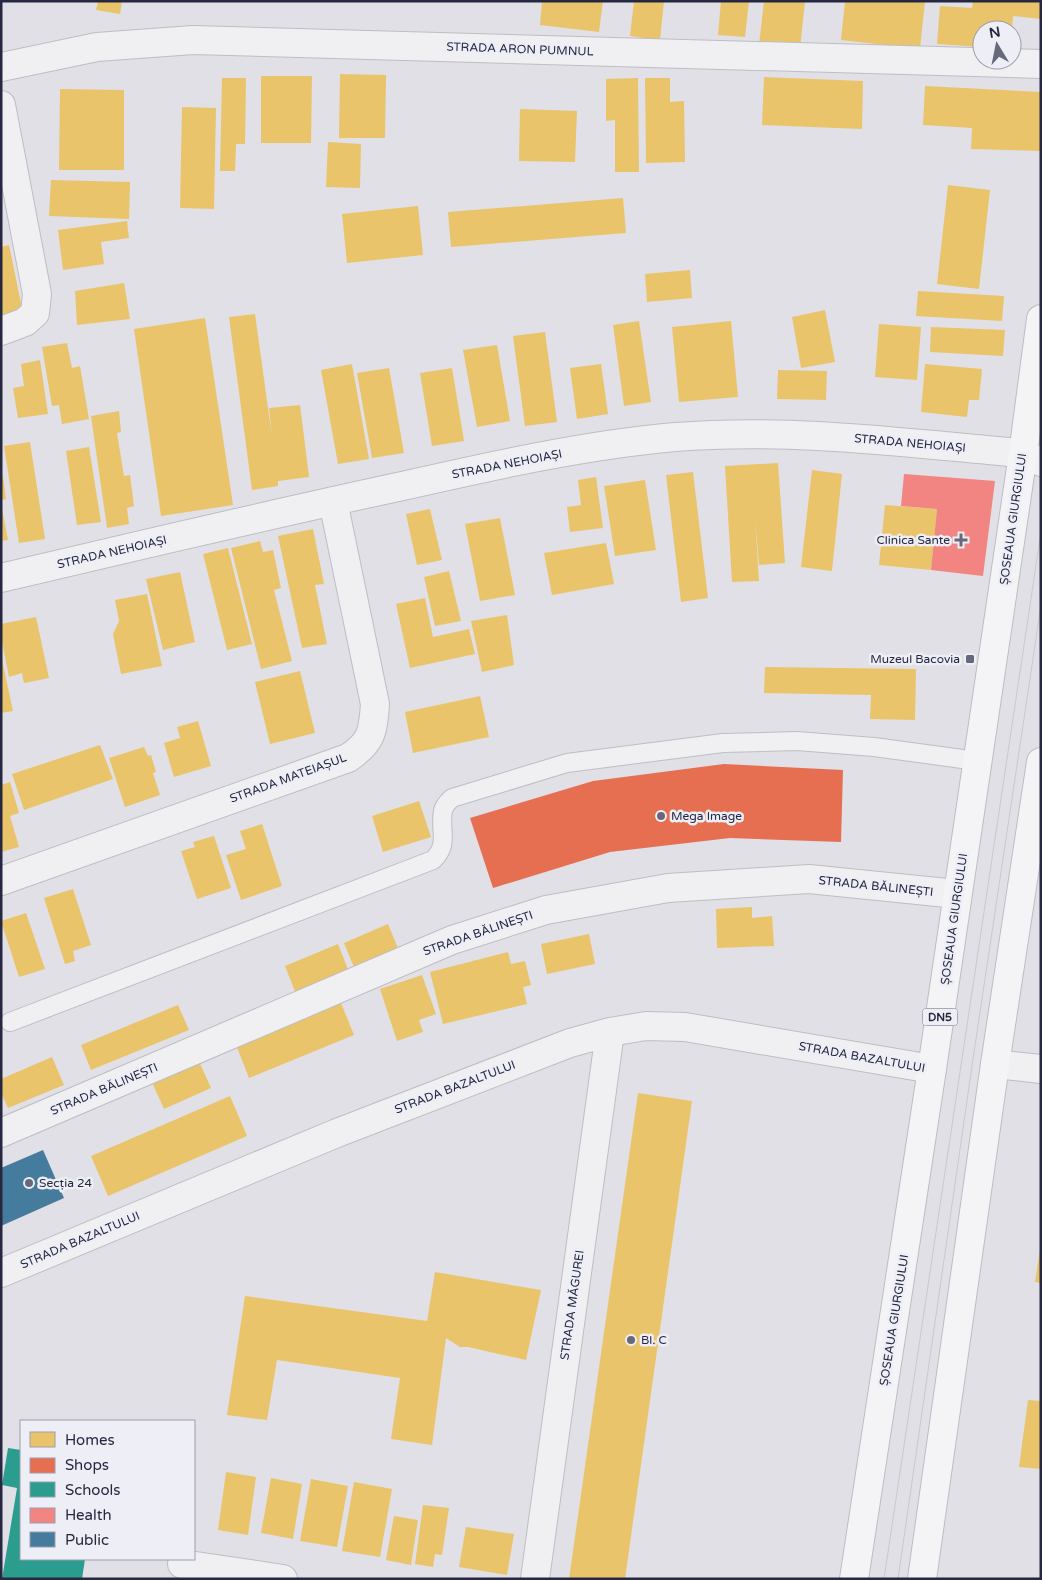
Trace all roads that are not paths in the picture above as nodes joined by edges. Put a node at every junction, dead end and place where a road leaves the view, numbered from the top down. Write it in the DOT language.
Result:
graph roads {
  1 [pos="1041,64"];
  2 [pos="1,67"];
  3 [pos="1,105"];
  4 [pos="1041,319"];
  5 [pos="1,331"];
  6 [pos="1032,458"];
  7 [pos="333,500"];
  8 [pos="1,578"];
  9 [pos="977,761"];
  10 [pos="1041,762"];
  11 [pos="1037,813"];
  12 [pos="1,881"];
  13 [pos="957,894"];
  14 [pos="10,1022"];
  15 [pos="610,1032"];
  16 [pos="995,1064"];
  17 [pos="932,1069"];
  18 [pos="1041,1069"];
  19 [pos="1,1133"];
  20 [pos="1,1273"];
  21 [pos="182,1564"];
  22 [pos="283,1579"];
  23 [pos="535,1579"];
  24 [pos="854,1579"];
  25 [pos="922,1579"];
  1 -- 2 [label="street, STRADA ARON PUMNUL"];
  3 -- 5 [label="street"];
  4 -- 6 [label="main road, ȘOSEAUA GIURGIULUI / DN5"];
  6 -- 7 [label="street, STRADA NEHOIAȘI"];
  6 -- 9 [label="main road, ȘOSEAUA GIURGIULUI / DN5"];
  7 -- 8 [label="street, STRADA NEHOIAȘI"];
  7 -- 12 [label="street, STRADA MATEIAȘUL"];
  9 -- 13 [label="main road, ȘOSEAUA GIURGIULUI / DN5"];
  9 -- 14 [label="lane"];
  10 -- 11 [label="main road"];
  11 -- 16 [label="main road"];
  13 -- 17 [label="main road, ȘOSEAUA GIURGIULUI / DN5"];
  13 -- 19 [label="street, STRADA BĂLINEȘTI"];
  15 -- 17 [label="street, STRADA BAZALTULUI"];
  15 -- 20 [label="street, STRADA BAZALTULUI"];
  15 -- 23 [label="street, STRADA MĂGUREI"];
  16 -- 18 [label="street"];
  16 -- 25 [label="main road"];
  17 -- 24 [label="main road, ȘOSEAUA GIURGIULUI / DN5"];
  21 -- 22 [label="street"];
}
